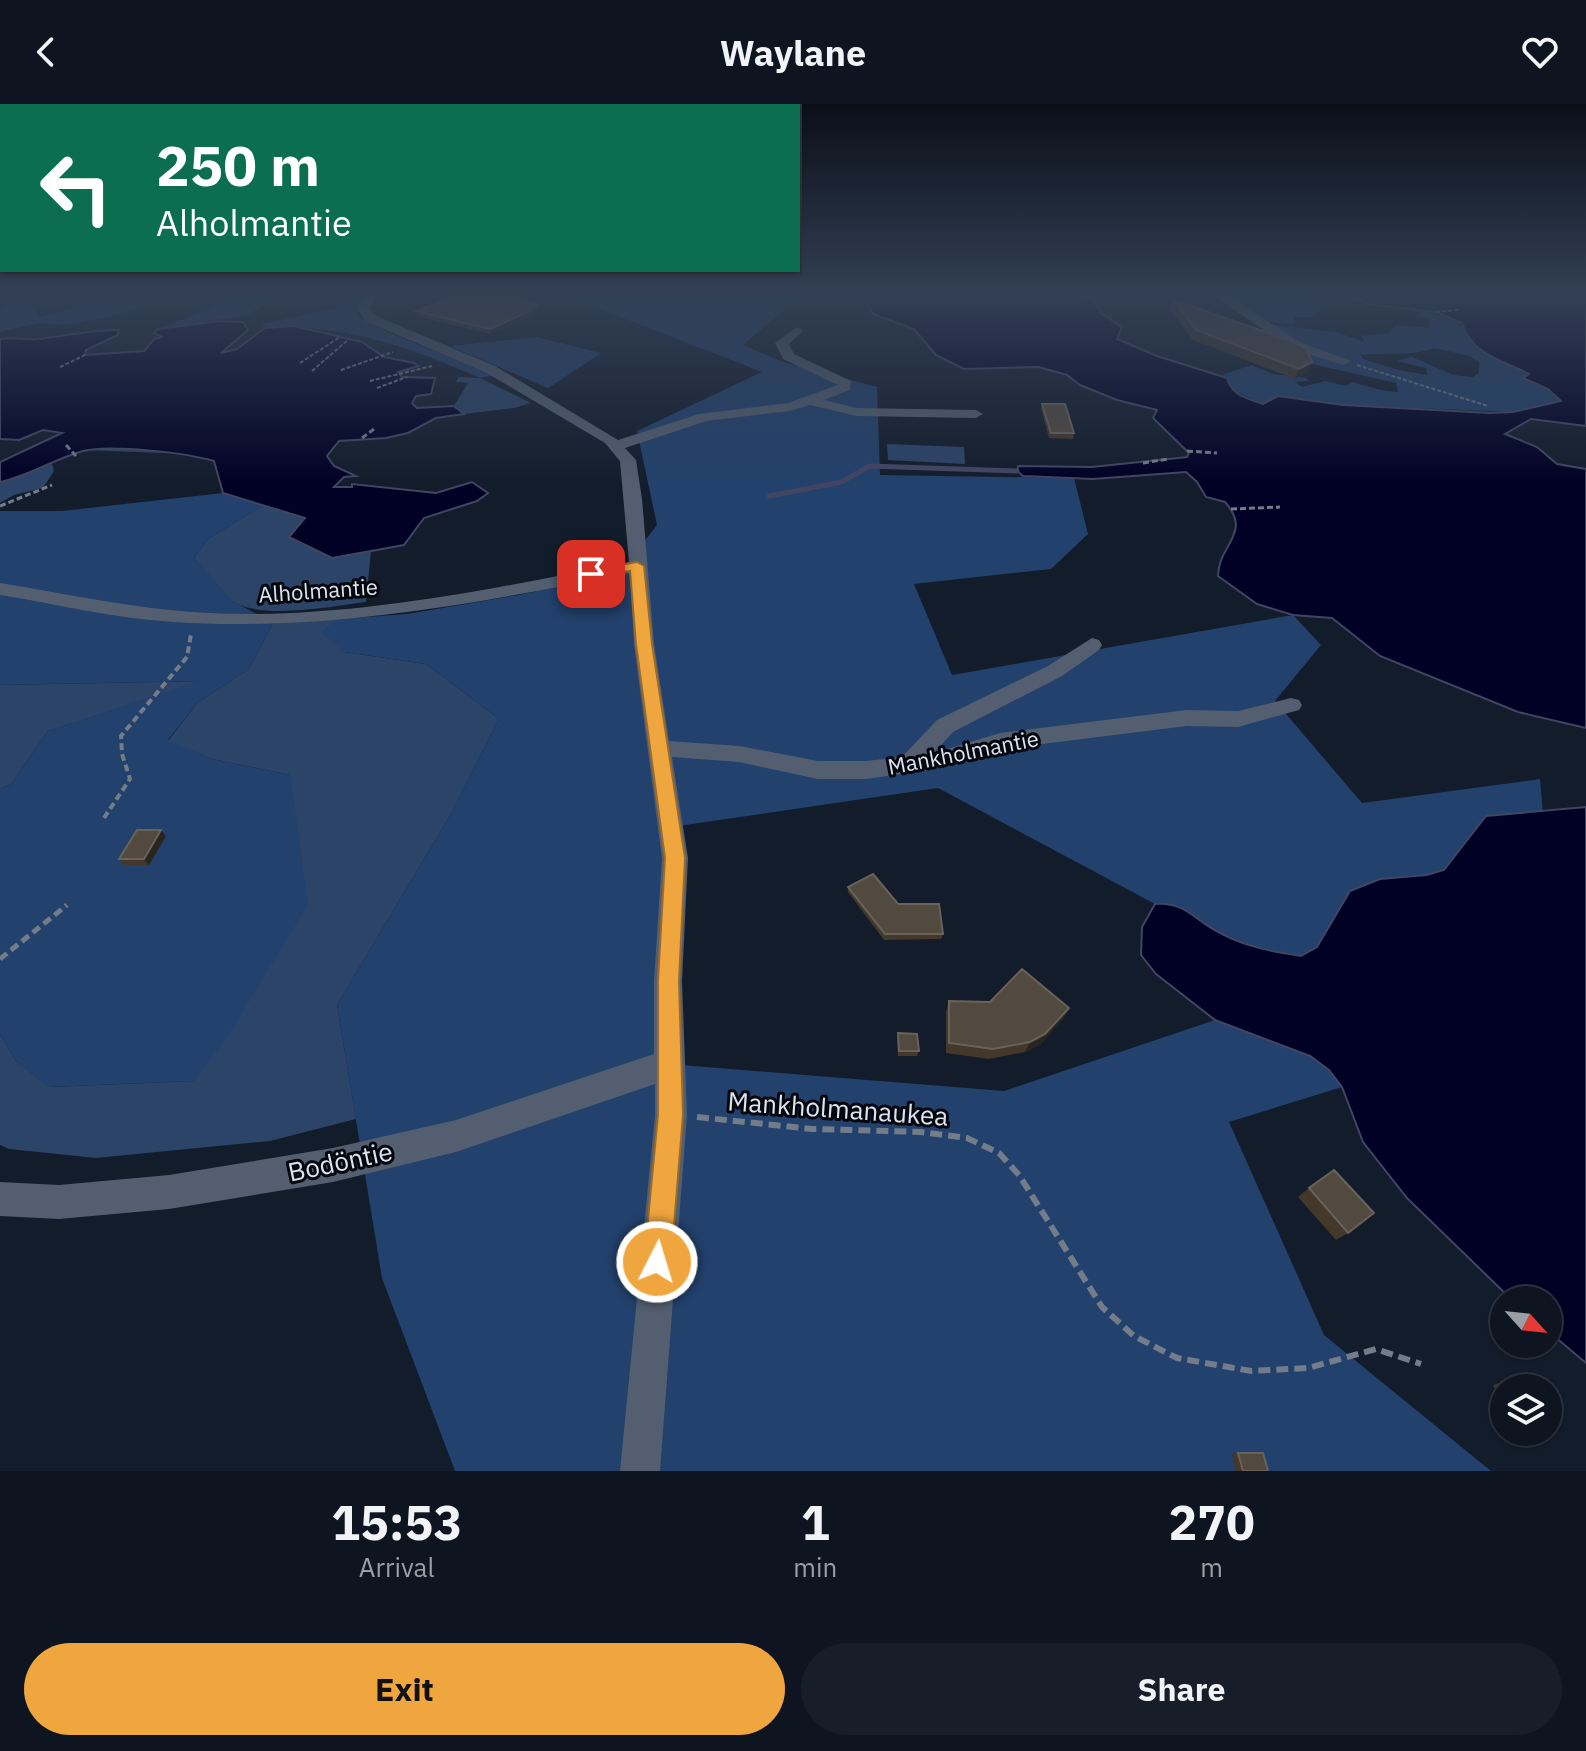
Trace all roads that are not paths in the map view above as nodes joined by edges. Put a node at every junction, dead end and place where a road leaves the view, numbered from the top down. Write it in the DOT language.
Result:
graph roads {
  1 [pos="463,358"];
  2 [pos="792,358"];
  3 [pos="1334,358"];
  4 [pos="1344,361"];
  5 [pos="811,400"];
  6 [pos="976,414"];
  7 [pos="618,445"];
  8 [pos="637,566"];
  9 [pos="0,589"];
  10 [pos="1092,645"];
  11 [pos="1291,705"];
  12 [pos="659,748"];
  13 [pos="909,764"];
  14 [pos="669,1064"];
  15 [pos="0,1199"];
  16 [pos="640,1471"];
  1 -- 7 [label="street"];
  2 -- 5 [label="street"];
  3 -- 4 [label="street"];
  5 -- 6 [label="street"];
  5 -- 7 [label="street"];
  7 -- 8 [label="street"];
  8 -- 9 [label="street, Alholmantie"];
  8 -- 12 [label="street"];
  10 -- 13 [label="street"];
  11 -- 13 [label="street, Mankholmantie"];
  12 -- 13 [label="street, Mankholmantie"];
  12 -- 14 [label="street"];
  14 -- 15 [label="street, Bodöntie"];
  14 -- 16 [label="street"];
}
